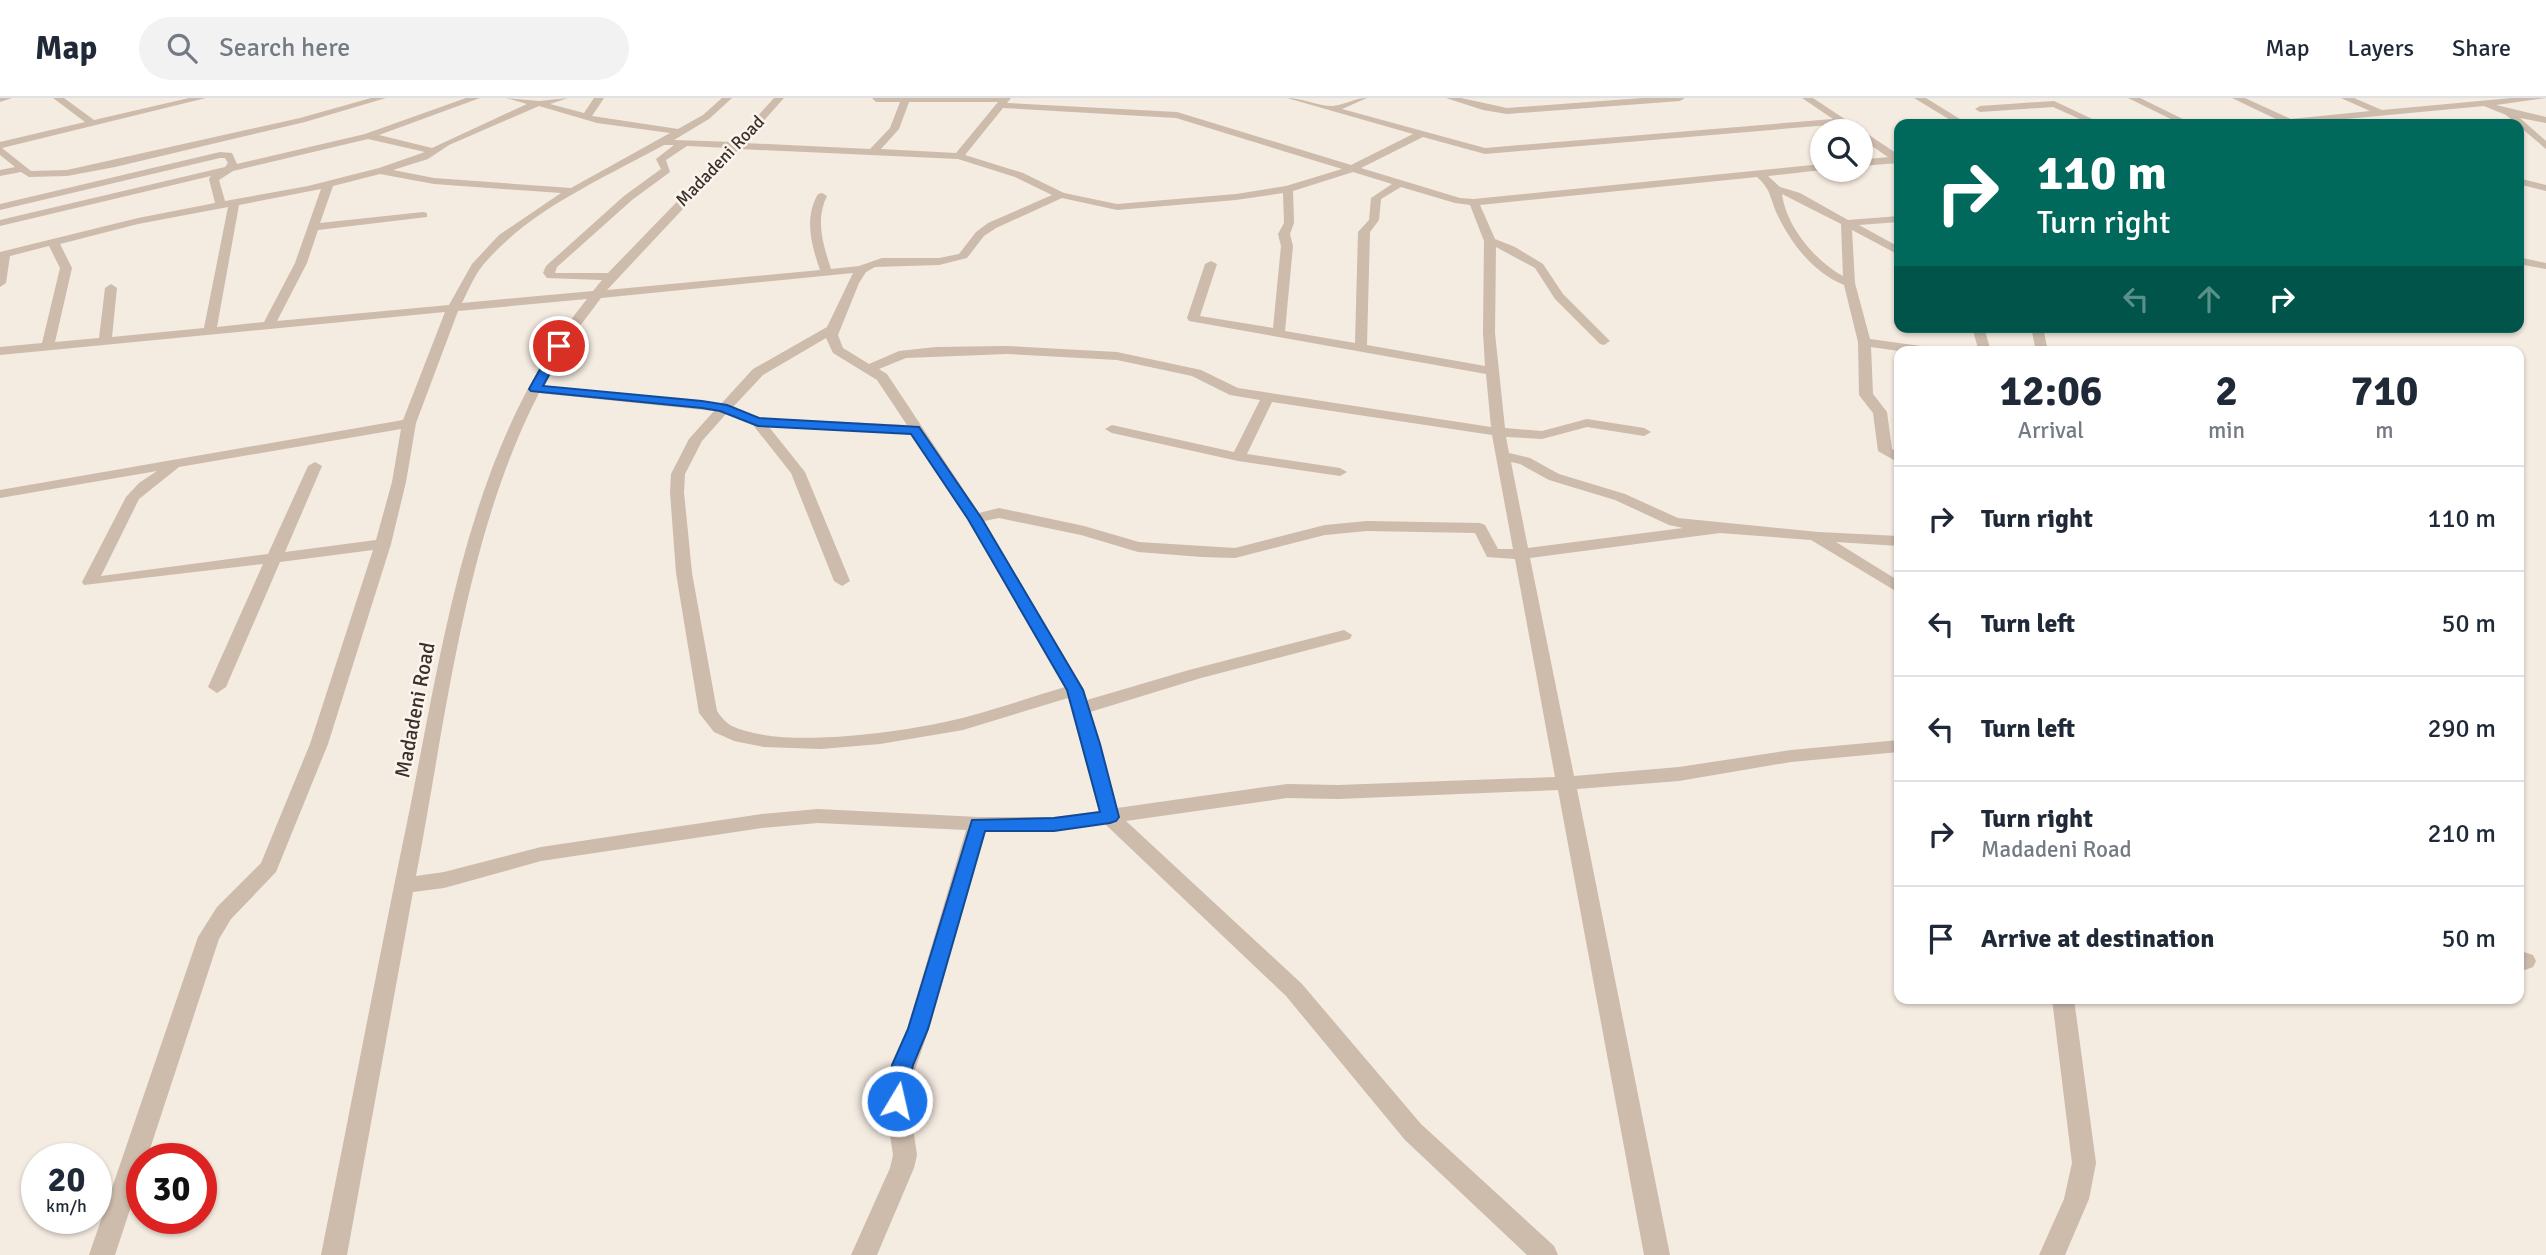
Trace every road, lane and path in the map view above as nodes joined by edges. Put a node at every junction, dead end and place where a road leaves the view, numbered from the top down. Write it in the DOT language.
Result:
graph roads {
  1 [pos="7,98"];
  2 [pos="58,98"];
  3 [pos="201,98"];
  4 [pos="381,98"];
  5 [pos="475,98"];
  6 [pos="511,98"];
  7 [pos="563,98"];
  8 [pos="599,98"];
  9 [pos="727,98"];
  10 [pos="779,98"];
  11 [pos="786,98"];
  12 [pos="1292,98"];
  13 [pos="1362,98"];
  14 [pos="1451,98"];
  15 [pos="1680,98"];
  16 [pos="1807,98"];
  17 [pos="1919,98"];
  18 [pos="2133,98"];
  19 [pos="2237,98"];
  20 [pos="2346,98"];
  21 [pos="2449,98"];
  22 [pos="2541,98"];
  23 [pos="0,99"];
  24 [pos="876,99"];
  25 [pos="906,99"];
  26 [pos="1004,100"];
  27 [pos="538,103"];
  28 [pos="2485,103"];
  29 [pos="2468,105"];
  30 [pos="1333,109"];
  31 [pos="1980,109"];
  32 [pos="2382,113"];
  33 [pos="2509,113"];
  34 [pos="586,117"];
  35 [pos="1841,119"];
  36 [pos="1955,119"];
  37 [pos="2087,119"];
  38 [pos="2177,119"];
  39 [pos="2283,119"];
  40 [pos="2322,119"];
  41 [pos="2516,119"];
  42 [pos="2546,120"];
  43 [pos="93,124"];
  44 [pos="1810,124"];
  45 [pos="2524,126"];
  46 [pos="761,131"];
  47 [pos="1419,135"];
  48 [pos="368,136"];
  49 [pos="682,138"];
  50 [pos="1873,142"];
  51 [pos="2546,146"];
  52 [pos="0,148"];
  53 [pos="781,149"];
  54 [pos="178,150"];
  55 [pos="434,151"];
  56 [pos="740,151"];
  57 [pos="872,152"];
  58 [pos="959,156"];
  59 [pos="1894,157"];
  60 [pos="1894,160"];
  61 [pos="192,161"];
  62 [pos="1873,162"];
  63 [pos="1810,168"];
  64 [pos="22,169"];
  65 [pos="229,169"];
  66 [pos="1351,169"];
  67 [pos="380,171"];
  68 [pos="0,173"];
  69 [pos="1759,173"];
  70 [pos="2524,182"];
  71 [pos="1400,183"];
  72 [pos="328,184"];
  73 [pos="2546,188"];
  74 [pos="1288,189"];
  75 [pos="1776,189"];
  76 [pos="571,191"];
  77 [pos="822,195"];
  78 [pos="1061,195"];
  79 [pos="1474,202"];
  80 [pos="234,204"];
  81 [pos="0,206"];
  82 [pos="221,206"];
  83 [pos="423,215"];
  84 [pos="1894,219"];
  85 [pos="0,223"];
  86 [pos="1846,223"];
  87 [pos="313,227"];
  88 [pos="1490,241"];
  89 [pos="53,242"];
  90 [pos="1894,249"];
  91 [pos="2,255"];
  92 [pos="2524,262"];
  93 [pos="1211,264"];
  94 [pos="2546,267"];
  95 [pos="863,269"];
  96 [pos="827,273"];
  97 [pos="610,277"];
  98 [pos="0,283"];
  99 [pos="1849,283"];
  100 [pos="111,288"];
  101 [pos="599,293"];
  102 [pos="453,309"];
  103 [pos="269,325"];
  104 [pos="210,330"];
  105 [pos="831,330"];
  106 [pos="1279,333"];
  107 [pos="105,341"];
  108 [pos="1604,341"];
  109 [pos="1864,342"];
  110 [pos="48,346"];
  111 [pos="1894,346"];
  112 [pos="1361,347"];
  113 [pos="0,351"];
  114 [pos="868,369"];
  115 [pos="1492,370"];
  116 [pos="535,389"];
  117 [pos="1268,397"];
  118 [pos="722,408"];
  119 [pos="758,422"];
  120 [pos="409,423"];
  121 [pos="1112,429"];
  122 [pos="915,430"];
  123 [pos="1498,432"];
  124 [pos="1644,432"];
  125 [pos="1502,456"];
  126 [pos="1894,456"];
  127 [pos="1238,457"];
  128 [pos="188,462"];
  129 [pos="314,467"];
  130 [pos="1340,472"];
  131 [pos="0,494"];
  132 [pos="975,519"];
  133 [pos="1720,528"];
  134 [pos="1815,536"];
  135 [pos="1894,541"];
  136 [pos="383,544"];
  137 [pos="1521,554"];
  138 [pos="273,560"];
  139 [pos="842,581"];
  140 [pos="1894,586"];
  141 [pos="1344,635"];
  142 [pos="217,687"];
  143 [pos="1075,690"];
  144 [pos="1082,708"];
  145 [pos="1894,746"];
  146 [pos="1566,783"];
  147 [pos="1110,817"];
  148 [pos="978,824"];
  149 [pos="404,885"];
  150 [pos="2064,1004"];
  151 [pos="102,1255"];
  152 [pos="334,1255"];
  153 [pos="864,1255"];
  154 [pos="1545,1255"];
  155 [pos="1657,1255"];
  156 [pos="2052,1255"];
  1 -- 23 [label="street"];
  2 -- 43 [label="street"];
  3 -- 43 [label="street"];
  4 -- 54 [label="street"];
  5 -- 48 [label="street"];
  6 -- 27 [label="street"];
  7 -- 27 [label="street"];
  8 -- 34 [label="street"];
  9 -- 49 [label="street"];
  10 -- 56 [label="street, Madadeni Road"];
  11 -- 46 [label="street, Madadeni Road"];
  12 -- 30 [label="street"];
  13 -- 30 [label="street"];
  14 -- 15 [label="street"];
  16 -- 35 [label="street"];
  17 -- 36 [label="street"];
  18 -- 38 [label="street"];
  19 -- 39 [label="street"];
  20 -- 32 [label="street"];
  21 -- 29 [label="street"];
  22 -- 28 [label="street"];
  24 -- 25 [label="street"];
  25 -- 26 [label="street"];
  25 -- 57 [label="street"];
  26 -- 58 [label="street"];
  26 -- 66 [label="street"];
  27 -- 34 [label="street"];
  27 -- 55 [label="street"];
  28 -- 29 [label="street"];
  28 -- 33 [label="street"];
  29 -- 32 [label="street"];
  30 -- 47 [label="street"];
  31 -- 37 [label="street"];
  32 -- 40 [label="street"];
  33 -- 41 [label="street"];
  33 -- 42 [label="street"];
  34 -- 49 [label="street"];
  43 -- 52 [label="street"];
  44 -- 47 [label="street"];
  45 -- 51 [label="street"];
  46 -- 53 [label="street"];
  46 -- 56 [label="street, Madadeni Road"];
  47 -- 66 [label="street"];
  48 -- 55 [label="street"];
  48 -- 65 [label="street"];
  49 -- 56 [label="street"];
  49 -- 76 [label="street"];
  49 -- 97 [label="street"];
  50 -- 59 [label="street"];
  52 -- 64 [label="street"];
  53 -- 56 [label="street"];
  53 -- 56 [label="street"];
  53 -- 57 [label="street"];
  54 -- 61 [label="street"];
  54 -- 64 [label="street"];
  55 -- 67 [label="street"];
  56 -- 97 [label="street, Madadeni Road"];
  57 -- 58 [label="street"];
  58 -- 78 [label="street"];
  60 -- 62 [label="street"];
  61 -- 65 [label="street"];
  61 -- 81 [label="street"];
  63 -- 69 [label="street"];
  64 -- 68 [label="street"];
  65 -- 82 [label="street"];
  65 -- 85 [label="street"];
  66 -- 71 [label="street"];
  66 -- 74 [label="street"];
  67 -- 72 [label="street"];
  67 -- 76 [label="street"];
  69 -- 75 [label="street"];
  69 -- 79 [label="street"];
  70 -- 73 [label="street"];
  71 -- 79 [label="street"];
  71 -- 112 [label="street"];
  72 -- 80 [label="street"];
  72 -- 87 [label="street"];
  74 -- 78 [label="street"];
  74 -- 106 [label="street"];
  75 -- 86 [label="street"];
  75 -- 99 [label="street"];
  76 -- 102 [label="street"];
  77 -- 96 [label="street"];
  78 -- 95 [label="street"];
  79 -- 88 [label="street"];
  80 -- 82 [label="street"];
  80 -- 104 [label="street"];
  82 -- 89 [label="street"];
  83 -- 87 [label="street"];
  84 -- 86 [label="street"];
  86 -- 90 [label="street"];
  86 -- 99 [label="street"];
  87 -- 103 [label="street"];
  88 -- 108 [label="street"];
  88 -- 115 [label="street"];
  89 -- 91 [label="street"];
  89 -- 110 [label="street"];
  91 -- 98 [label="street"];
  92 -- 94 [label="street"];
  93 -- 106 [label="street"];
  95 -- 96 [label="street"];
  95 -- 105 [label="street"];
  96 -- 101 [label="street"];
  97 -- 101 [label="street, Madadeni Road"];
  99 -- 109 [label="street"];
  100 -- 107 [label="street"];
  101 -- 102 [label="street"];
  101 -- 116 [label="street, Madadeni Road"];
  102 -- 103 [label="street"];
  102 -- 120 [label="street"];
  103 -- 104 [label="street"];
  104 -- 107 [label="street"];
  105 -- 114 [label="street"];
  105 -- 118 [label="street"];
  106 -- 112 [label="street"];
  107 -- 110 [label="street"];
  109 -- 111 [label="street"];
  109 -- 126 [label="street"];
  110 -- 113 [label="street"];
  112 -- 115 [label="street"];
  114 -- 117 [label="street"];
  114 -- 122 [label="street"];
  115 -- 123 [label="street"];
  116 -- 118 [label="street"];
  116 -- 149 [label="street, Madadeni Road"];
  117 -- 123 [label="street"];
  117 -- 127 [label="street"];
  118 -- 119 [label="street"];
  118 -- 143 [label="street"];
  119 -- 122 [label="street"];
  119 -- 139 [label="street"];
  120 -- 128 [label="street"];
  120 -- 136 [label="street"];
  121 -- 127 [label="street"];
  122 -- 132 [label="street"];
  123 -- 124 [label="street"];
  123 -- 125 [label="street"];
  125 -- 133 [label="street"];
  125 -- 137 [label="street"];
  127 -- 130 [label="street"];
  128 -- 131 [label="street"];
  128 -- 138 [label="street"];
  129 -- 138 [label="street"];
  132 -- 137 [label="street"];
  132 -- 143 [label="street"];
  133 -- 134 [label="street"];
  133 -- 137 [label="street"];
  134 -- 135 [label="street"];
  134 -- 140 [label="street"];
  136 -- 138 [label="street"];
  136 -- 151 [label="street"];
  137 -- 146 [label="street"];
  138 -- 142 [label="street"];
  141 -- 144 [label="street"];
  143 -- 144 [label="street"];
  144 -- 147 [label="street"];
  145 -- 146 [label="street"];
  146 -- 147 [label="street"];
  146 -- 155 [label="street"];
  147 -- 148 [label="street"];
  147 -- 154 [label="street"];
  148 -- 149 [label="street"];
  148 -- 153 [label="street"];
  149 -- 152 [label="street, Madadeni Road"];
  150 -- 156 [label="street"];
}
